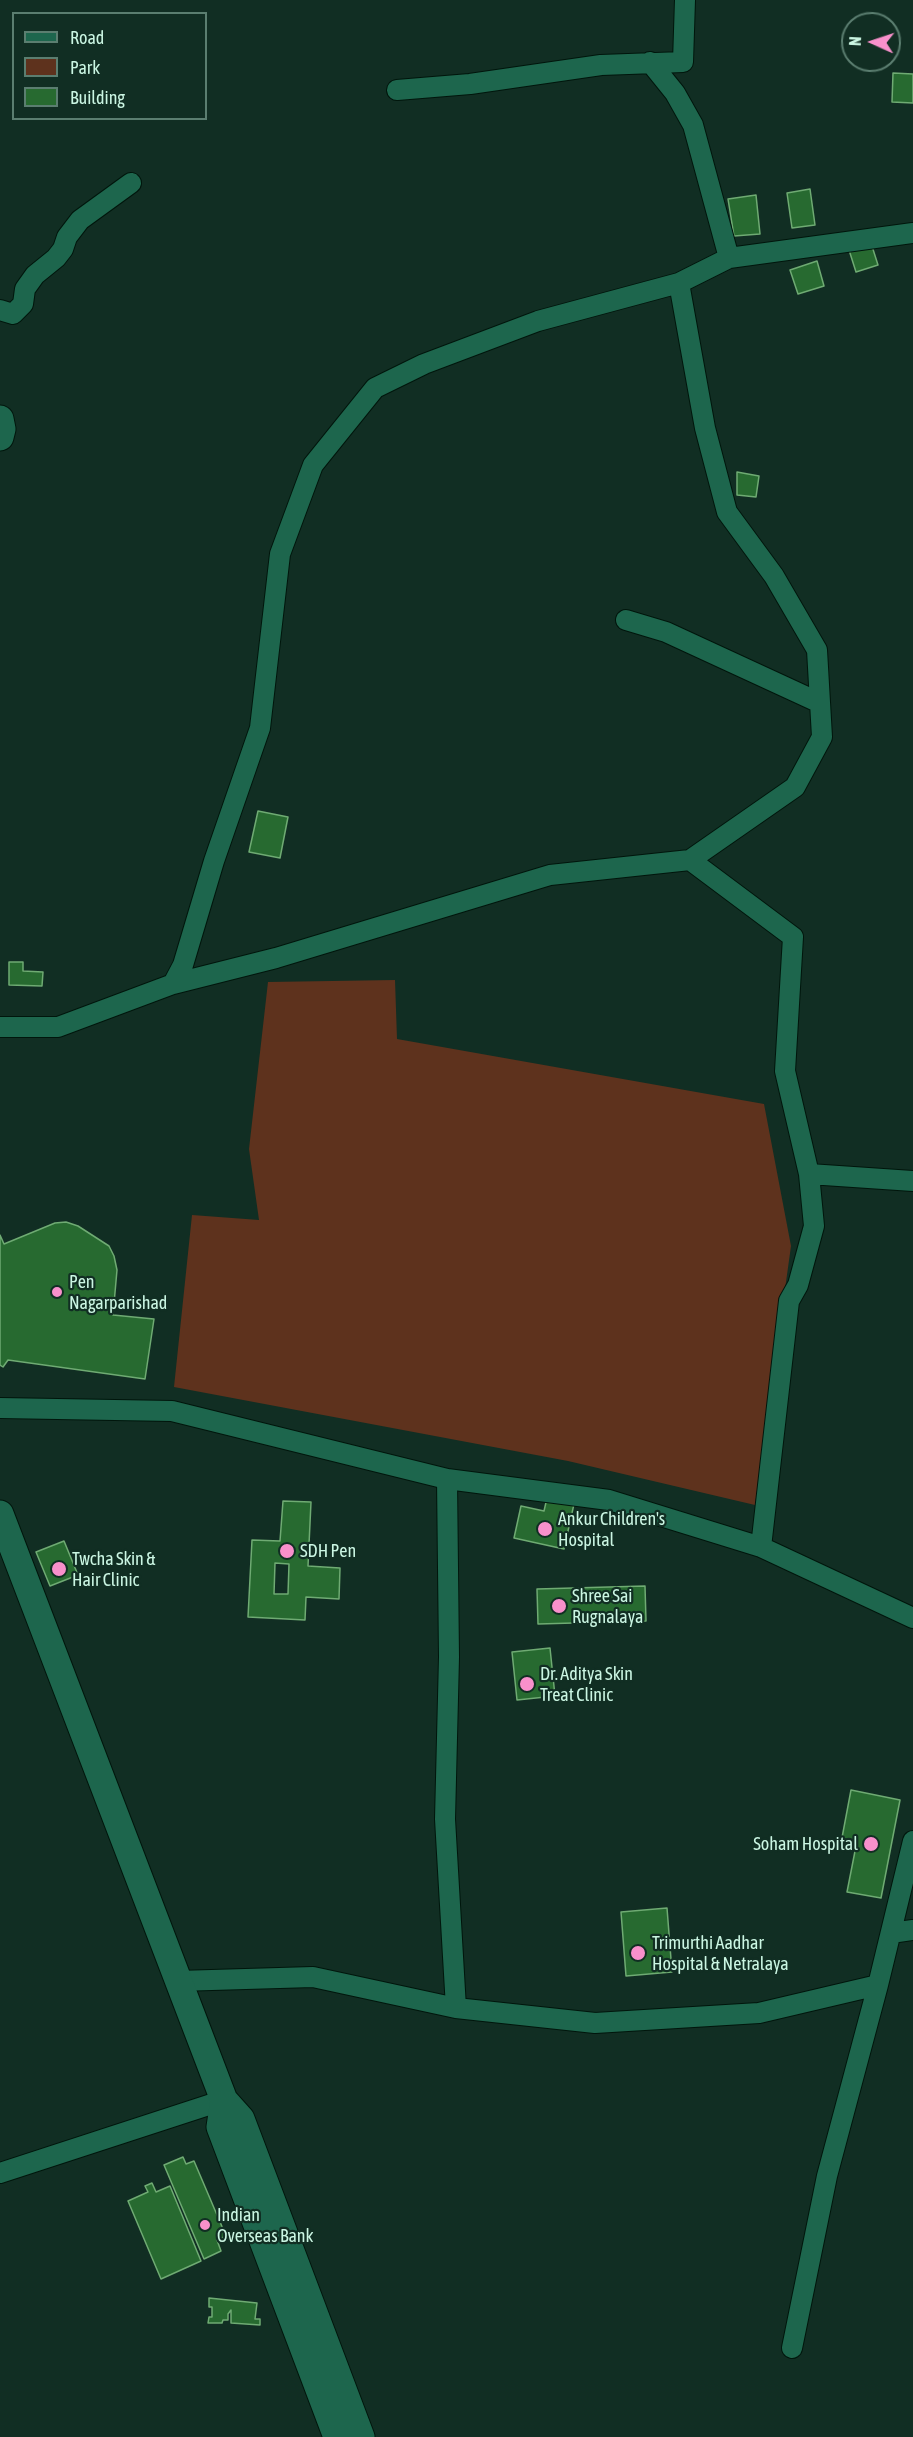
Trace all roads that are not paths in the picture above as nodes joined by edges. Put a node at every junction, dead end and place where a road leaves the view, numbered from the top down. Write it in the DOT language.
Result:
graph roads {
  1 [pos="686,0"];
  2 [pos="650,62"];
  3 [pos="397,90"];
  4 [pos="131,183"];
  5 [pos="913,233"];
  6 [pos="729,258"];
  7 [pos="679,283"];
  8 [pos="0,310"];
  9 [pos="0,419"];
  10 [pos="0,437"];
  11 [pos="626,620"];
  12 [pos="820,703"];
  13 [pos="690,860"];
  14 [pos="173,984"];
  15 [pos="0,1027"];
  16 [pos="809,1174"];
  17 [pos="913,1181"];
  18 [pos="0,1408"];
  19 [pos="447,1479"];
  20 [pos="0,1514"];
  21 [pos="760,1547"];
  22 [pos="913,1618"];
  23 [pos="913,1841"];
  24 [pos="913,1930"];
  25 [pos="891,1933"];
  26 [pos="178,1981"];
  27 [pos="879,1985"];
  28 [pos="456,2008"];
  29 [pos="224,2100"];
  30 [pos="0,2173"];
  31 [pos="792,2348"];
  32 [pos="337,2437"];
  33 [pos="361,2437"];
  1 -- 2 [label="street"];
  2 -- 3 [label="street"];
  2 -- 6 [label="street"];
  4 -- 8 [label="street"];
  5 -- 6 [label="street"];
  6 -- 7 [label="street"];
  7 -- 12 [label="street"];
  7 -- 14 [label="street"];
  9 -- 10 [label="main road"];
  11 -- 12 [label="street"];
  12 -- 13 [label="street"];
  13 -- 14 [label="street"];
  13 -- 16 [label="street"];
  14 -- 15 [label="street"];
  16 -- 17 [label="street"];
  16 -- 21 [label="street"];
  18 -- 19 [label="street"];
  19 -- 21 [label="street"];
  19 -- 28 [label="street"];
  20 -- 26 [label="main road"];
  21 -- 22 [label="street"];
  23 -- 25 [label="street"];
  24 -- 25 [label="street"];
  25 -- 27 [label="street"];
  26 -- 28 [label="street"];
  26 -- 29 [label="main road"];
  27 -- 28 [label="street"];
  27 -- 31 [label="street"];
  29 -- 30 [label="street"];
  29 -- 32 [label="main road"];
  29 -- 33 [label="main road"];
}
